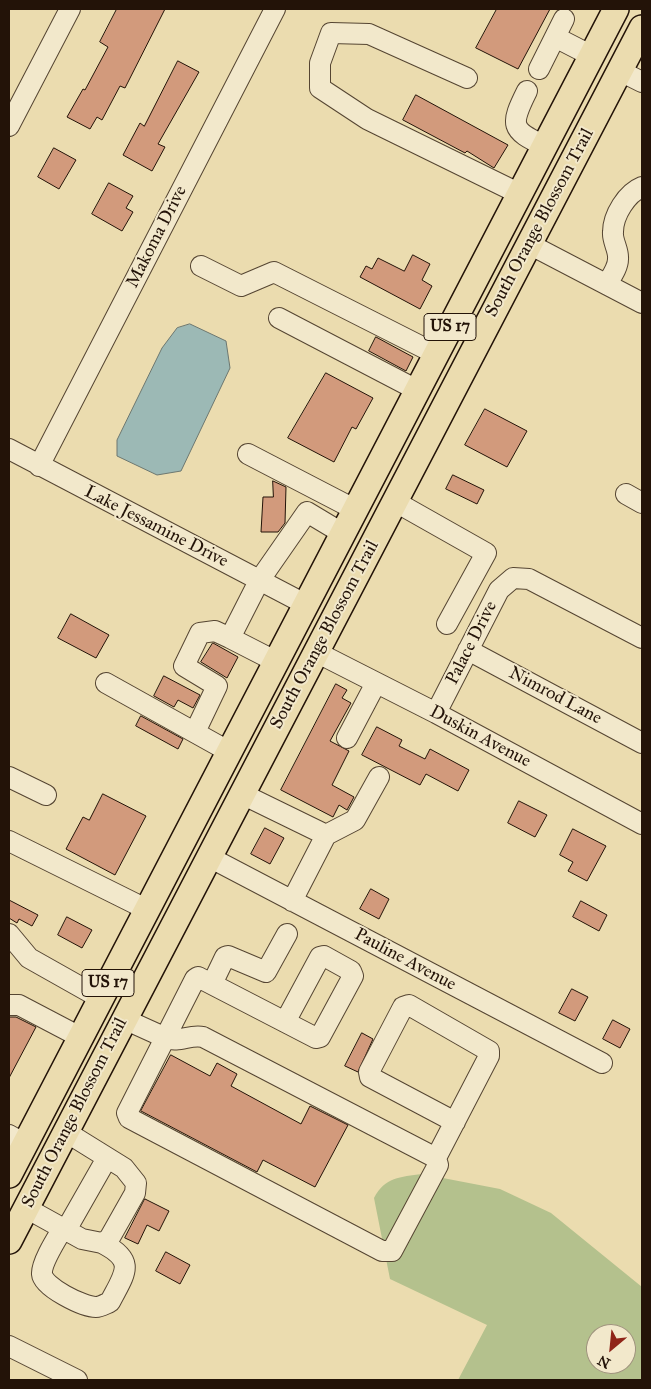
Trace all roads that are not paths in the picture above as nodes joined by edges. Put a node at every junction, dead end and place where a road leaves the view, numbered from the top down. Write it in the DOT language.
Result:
graph roads {
  1 [pos="70,9"];
  2 [pos="275,9"];
  3 [pos="616,9"];
  4 [pos="564,19"];
  5 [pos="642,28"];
  6 [pos="555,37"];
  7 [pos="592,56"];
  8 [pos="539,69"];
  9 [pos="620,71"];
  10 [pos="467,78"];
  11 [pos="642,82"];
  12 [pos="528,91"];
  13 [pos="9,126"];
  14 [pos="545,146"];
  15 [pos="642,187"];
  16 [pos="520,194"];
  17 [pos="529,244"];
  18 [pos="493,246"];
  19 [pos="201,266"];
  20 [pos="607,284"];
  21 [pos="504,291"];
  22 [pos="642,303"];
  23 [pos="279,318"];
  24 [pos="436,354"];
  25 [pos="417,390"];
  26 [pos="9,449"];
  27 [pos="248,454"];
  28 [pos="39,466"];
  29 [pos="394,502"];
  30 [pos="354,509"];
  31 [pos="342,533"];
  32 [pos="260,581"];
  33 [pos="305,604"];
  34 [pos="447,624"];
  35 [pos="230,638"];
  36 [pos="642,638"];
  37 [pos="468,650"];
  38 [pos="316,652"];
  39 [pos="275,662"];
  40 [pos="106,683"];
  41 [pos="376,683"];
  42 [pos="436,714"];
  43 [pos="195,732"];
  44 [pos="347,738"];
  45 [pos="642,743"];
  46 [pos="228,751"];
  47 [pos="9,777"];
  48 [pos="379,777"];
  49 [pos="242,794"];
  50 [pos="46,795"];
  51 [pos="203,799"];
  52 [pos="642,824"];
  53 [pos="326,835"];
  54 [pos="9,841"];
  55 [pos="209,857"];
  56 [pos="167,869"];
  57 [pos="292,901"];
  58 [pos="146,909"];
  59 [pos="175,921"];
  60 [pos="9,934"];
  61 [pos="287,934"];
  62 [pos="212,984"];
  63 [pos="100,998"];
  64 [pos="9,1004"];
  65 [pos="124,1019"];
  66 [pos="285,1022"];
  67 [pos="80,1037"];
  68 [pos="166,1038"];
  69 [pos="602,1063"];
  70 [pos="455,1122"];
  71 [pos="66,1132"];
  72 [pos="17,1139"];
  73 [pos="107,1158"];
  74 [pos="436,1158"];
  75 [pos="9,1175"];
  76 [pos="26,1208"];
  77 [pos="64,1229"];
  78 [pos="9,1241"];
  79 [pos="102,1243"];
  80 [pos="9,1346"];
  81 [pos="77,1380"];
  1 -- 13 [label="street"];
  2 -- 28 [label="street, Makoma Drive"];
  3 -- 7 [label="main road, South Orange Blossom Trail / US 17"];
  4 -- 6 [label="street"];
  5 -- 9 [label="main road, South Orange Blossom Trail / US 17"];
  6 -- 7 [label="street"];
  6 -- 8 [label="street"];
  7 -- 14 [label="main road, South Orange Blossom Trail / US 17"];
  9 -- 11 [label="street"];
  9 -- 17 [label="main road, South Orange Blossom Trail / US 17"];
  10 -- 16 [label="street"];
  12 -- 14 [label="street"];
  14 -- 16 [label="main road, South Orange Blossom Trail / US 17"];
  15 -- 20 [label="street"];
  16 -- 18 [label="main road, South Orange Blossom Trail / US 17"];
  17 -- 20 [label="street"];
  17 -- 21 [label="main road, South Orange Blossom Trail / US 17"];
  18 -- 21 [label="main road"];
  18 -- 24 [label="main road, South Orange Blossom Trail / US 17"];
  19 -- 24 [label="street"];
  20 -- 22 [label="street"];
  21 -- 29 [label="main road, South Orange Blossom Trail / US 17"];
  23 -- 25 [label="street"];
  24 -- 25 [label="main road, South Orange Blossom Trail / US 17"];
  25 -- 30 [label="main road, South Orange Blossom Trail / US 17"];
  26 -- 28 [label="street, Lake Jessamine Drive"];
  27 -- 30 [label="street"];
  28 -- 32 [label="street, Lake Jessamine Drive"];
  29 -- 34 [label="street"];
  29 -- 38 [label="main road, South Orange Blossom Trail / US 17"];
  30 -- 31 [label="main road, South Orange Blossom Trail / US 17"];
  31 -- 32 [label="street"];
  31 -- 33 [label="main road, South Orange Blossom Trail / US 17"];
  32 -- 33 [label="street, Lake Jessamine Drive"];
  32 -- 35 [label="street"];
  33 -- 39 [label="main road, South Orange Blossom Trail / US 17"];
  35 -- 39 [label="street"];
  35 -- 43 [label="street"];
  36 -- 37 [label="street, Palace Drive"];
  37 -- 42 [label="street, Palace Drive"];
  37 -- 45 [label="street, Nimrod Lane"];
  38 -- 41 [label="street, Duskin Avenue"];
  38 -- 49 [label="main road, South Orange Blossom Trail / US 17"];
  39 -- 46 [label="main road, South Orange Blossom Trail / US 17"];
  40 -- 43 [label="street"];
  41 -- 42 [label="street, Duskin Avenue"];
  41 -- 44 [label="street"];
  42 -- 52 [label="street, Duskin Avenue"];
  43 -- 46 [label="street"];
  46 -- 51 [label="main road, South Orange Blossom Trail / US 17"];
  47 -- 50 [label="street"];
  48 -- 53 [label="street"];
  49 -- 53 [label="street"];
  49 -- 55 [label="main road, South Orange Blossom Trail / US 17"];
  51 -- 55 [label="main road"];
  51 -- 56 [label="main road, South Orange Blossom Trail / US 17"];
  53 -- 57 [label="street"];
  54 -- 58 [label="street"];
  55 -- 57 [label="street, Pauline Avenue"];
  55 -- 59 [label="main road, South Orange Blossom Trail / US 17"];
  56 -- 58 [label="main road, South Orange Blossom Trail / US 17"];
  56 -- 59 [label="main road"];
  57 -- 69 [label="street, Pauline Avenue"];
  58 -- 63 [label="main road, South Orange Blossom Trail / US 17"];
  59 -- 65 [label="main road, South Orange Blossom Trail / US 17"];
  60 -- 63 [label="street"];
  61 -- 62 [label="street"];
  62 -- 66 [label="street"];
  62 -- 68 [label="street"];
  63 -- 67 [label="main road, South Orange Blossom Trail / US 17"];
  64 -- 67 [label="street"];
  65 -- 68 [label="street"];
  65 -- 71 [label="main road, South Orange Blossom Trail / US 17"];
  67 -- 72 [label="main road, South Orange Blossom Trail / US 17"];
  68 -- 74 [label="street"];
  68 -- 74 [label="street"];
  70 -- 70 [label="street"];
  70 -- 74 [label="street"];
  71 -- 73 [label="street"];
  71 -- 76 [label="main road, South Orange Blossom Trail / US 17"];
  72 -- 75 [label="main road, South Orange Blossom Trail / US 17"];
  73 -- 77 [label="street"];
  73 -- 79 [label="street"];
  76 -- 77 [label="street"];
  76 -- 78 [label="main road, South Orange Blossom Trail / US 17"];
  77 -- 79 [label="street"];
  77 -- 79 [label="street"];
  80 -- 81 [label="street"];
}
